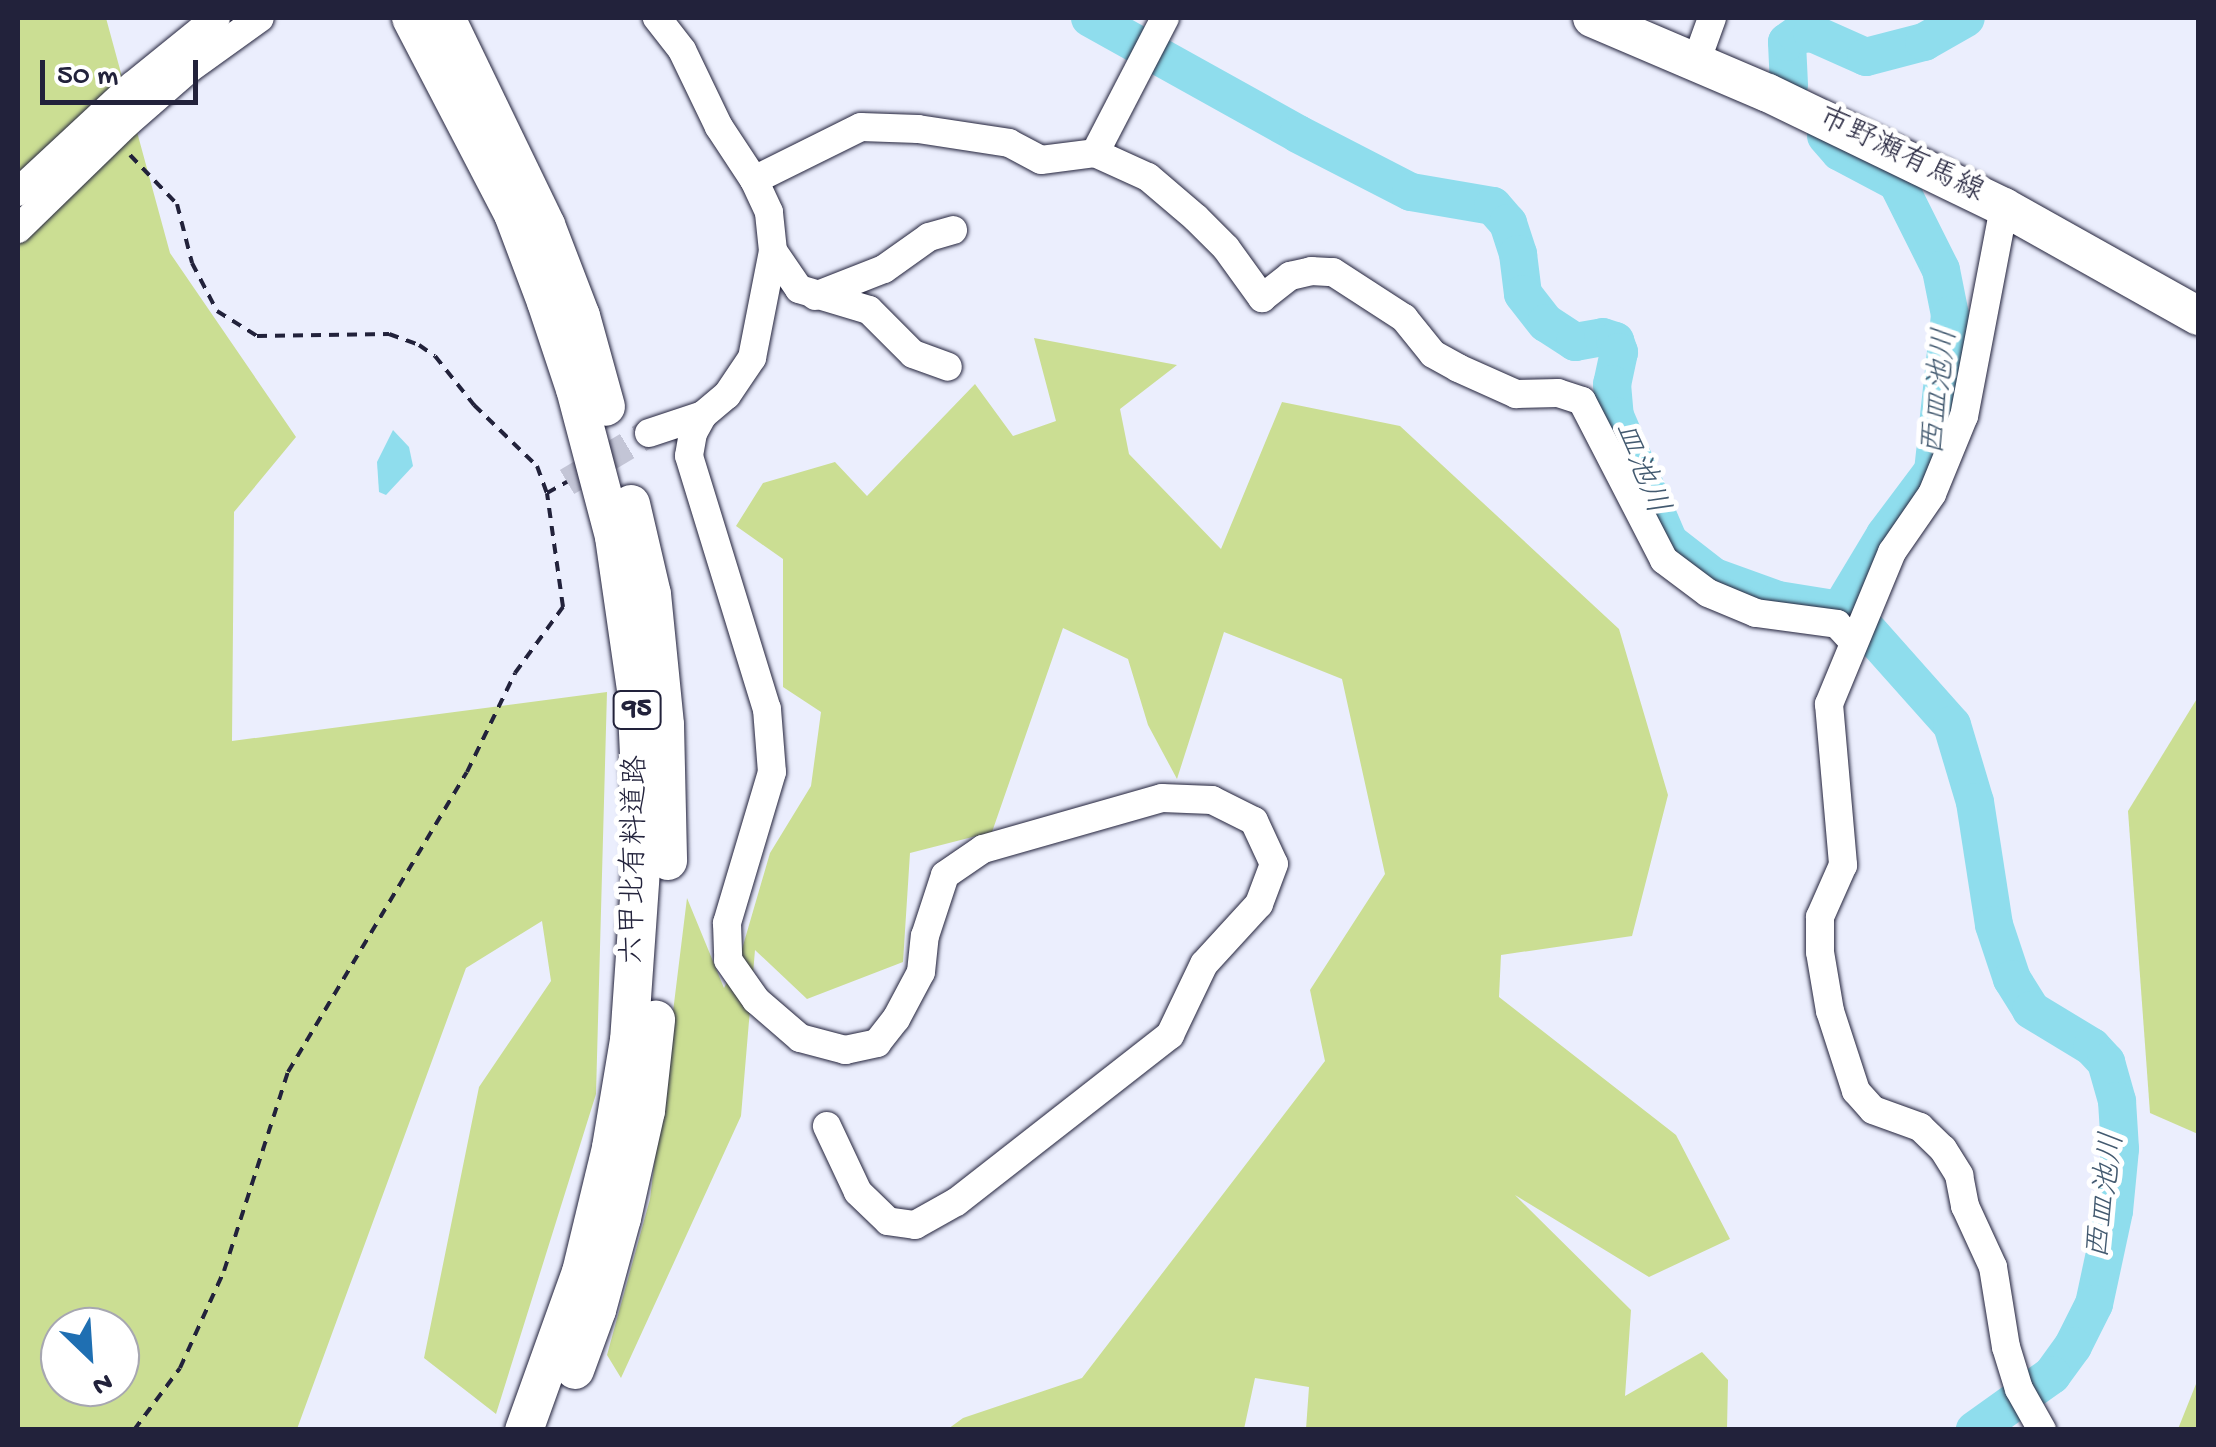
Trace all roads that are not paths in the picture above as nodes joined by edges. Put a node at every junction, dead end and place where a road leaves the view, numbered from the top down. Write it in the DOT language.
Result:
graph roads {
  1 [pos="216,18"];
  2 [pos="260,18"];
  3 [pos="411,18"];
  4 [pos="446,18"];
  5 [pos="657,18"];
  6 [pos="1166,18"];
  7 [pos="1592,18"];
  8 [pos="1712,18"];
  9 [pos="1695,66"];
  10 [pos="1096,153"];
  11 [pos="754,180"];
  12 [pos="18,192"];
  13 [pos="2004,207"];
  14 [pos="18,229"];
  15 [pos="953,230"];
  16 [pos="774,251"];
  17 [pos="815,296"];
  18 [pos="2198,316"];
  19 [pos="948,367"];
  20 [pos="702,415"];
  21 [pos="649,432"];
  22 [pos="1858,628"];
  23 [pos="827,1126"];
  24 [pos="2031,1410"];
  25 [pos="524,1430"];
  26 [pos="552,1430"];
  1 -- 12 [label="street"];
  2 -- 14 [label="street"];
  3 -- 25 [label="main road, 六甲北有料道路 / 95"];
  4 -- 26 [label="main road, 六甲北有料道路 / 95"];
  5 -- 11 [label="street"];
  6 -- 10 [label="street"];
  7 -- 9 [label="main road, 市野瀬有馬線"];
  8 -- 9 [label="street"];
  9 -- 13 [label="main road, 市野瀬有馬線"];
  10 -- 11 [label="street"];
  10 -- 22 [label="street"];
  11 -- 16 [label="street"];
  13 -- 18 [label="main road, 市野瀬有馬線"];
  13 -- 22 [label="street"];
  15 -- 17 [label="street"];
  16 -- 17 [label="street"];
  16 -- 20 [label="street"];
  17 -- 19 [label="street"];
  20 -- 21 [label="street"];
  20 -- 23 [label="street"];
  22 -- 24 [label="street"];
}
